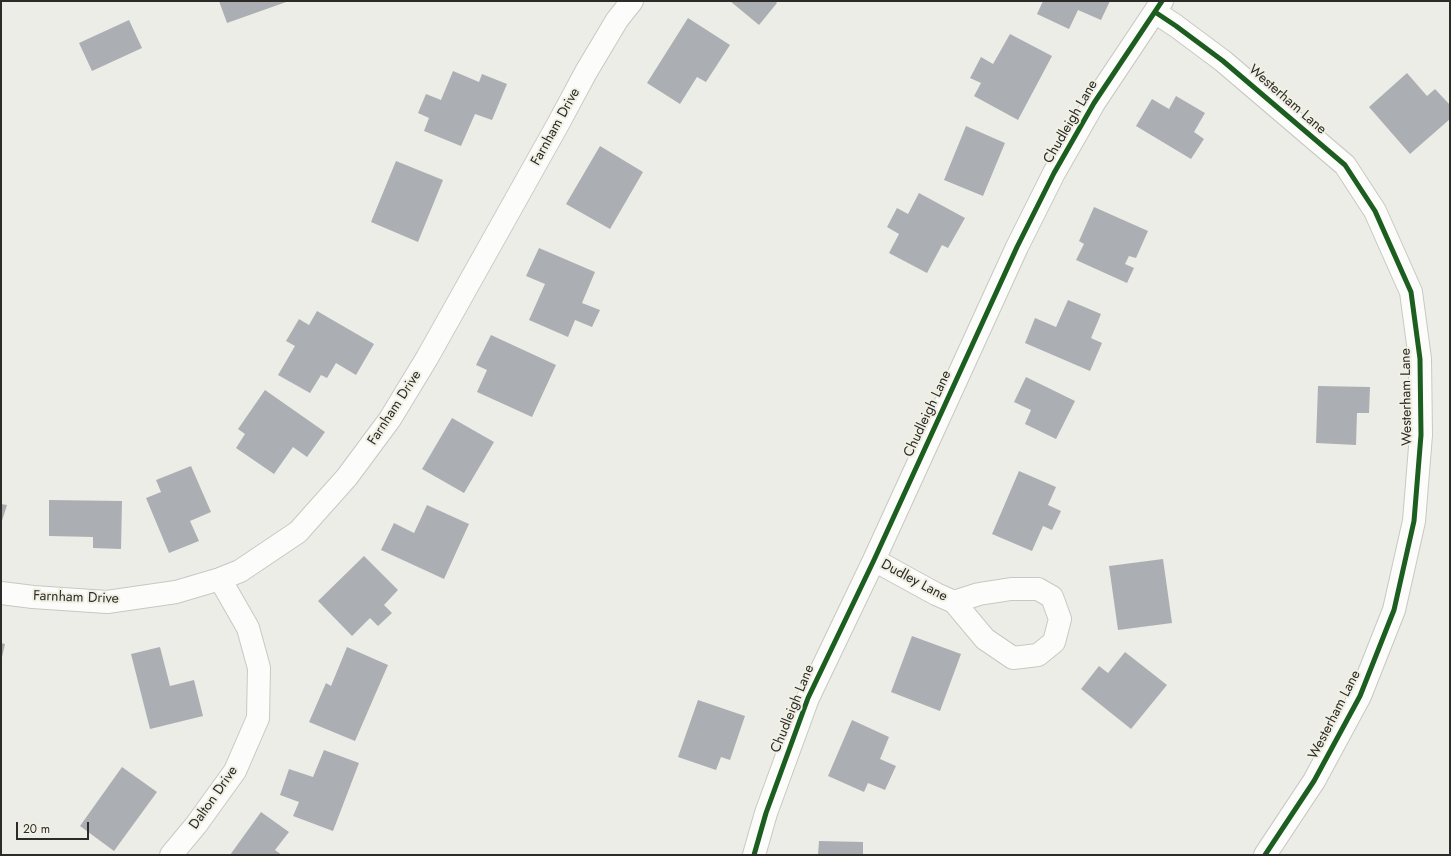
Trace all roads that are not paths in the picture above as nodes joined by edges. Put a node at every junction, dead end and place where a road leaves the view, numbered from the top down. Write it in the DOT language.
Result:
graph roads {
  1 [pos="632,1"];
  2 [pos="1159,6"];
  3 [pos="874,560"];
  4 [pos="220,579"];
  5 [pos="1,593"];
  6 [pos="954,602"];
  7 [pos="170,855"];
  8 [pos="754,855"];
  9 [pos="1265,855"];
  1 -- 4 [label="street, Farnham Drive"];
  2 -- 3 [label="street, Chudleigh Lane"];
  2 -- 9 [label="street, Westerham Lane"];
  3 -- 6 [label="street, Dudley Lane"];
  3 -- 8 [label="street, Chudleigh Lane"];
  4 -- 5 [label="street, Farnham Drive"];
  4 -- 7 [label="street, Dalton Drive"];
}
